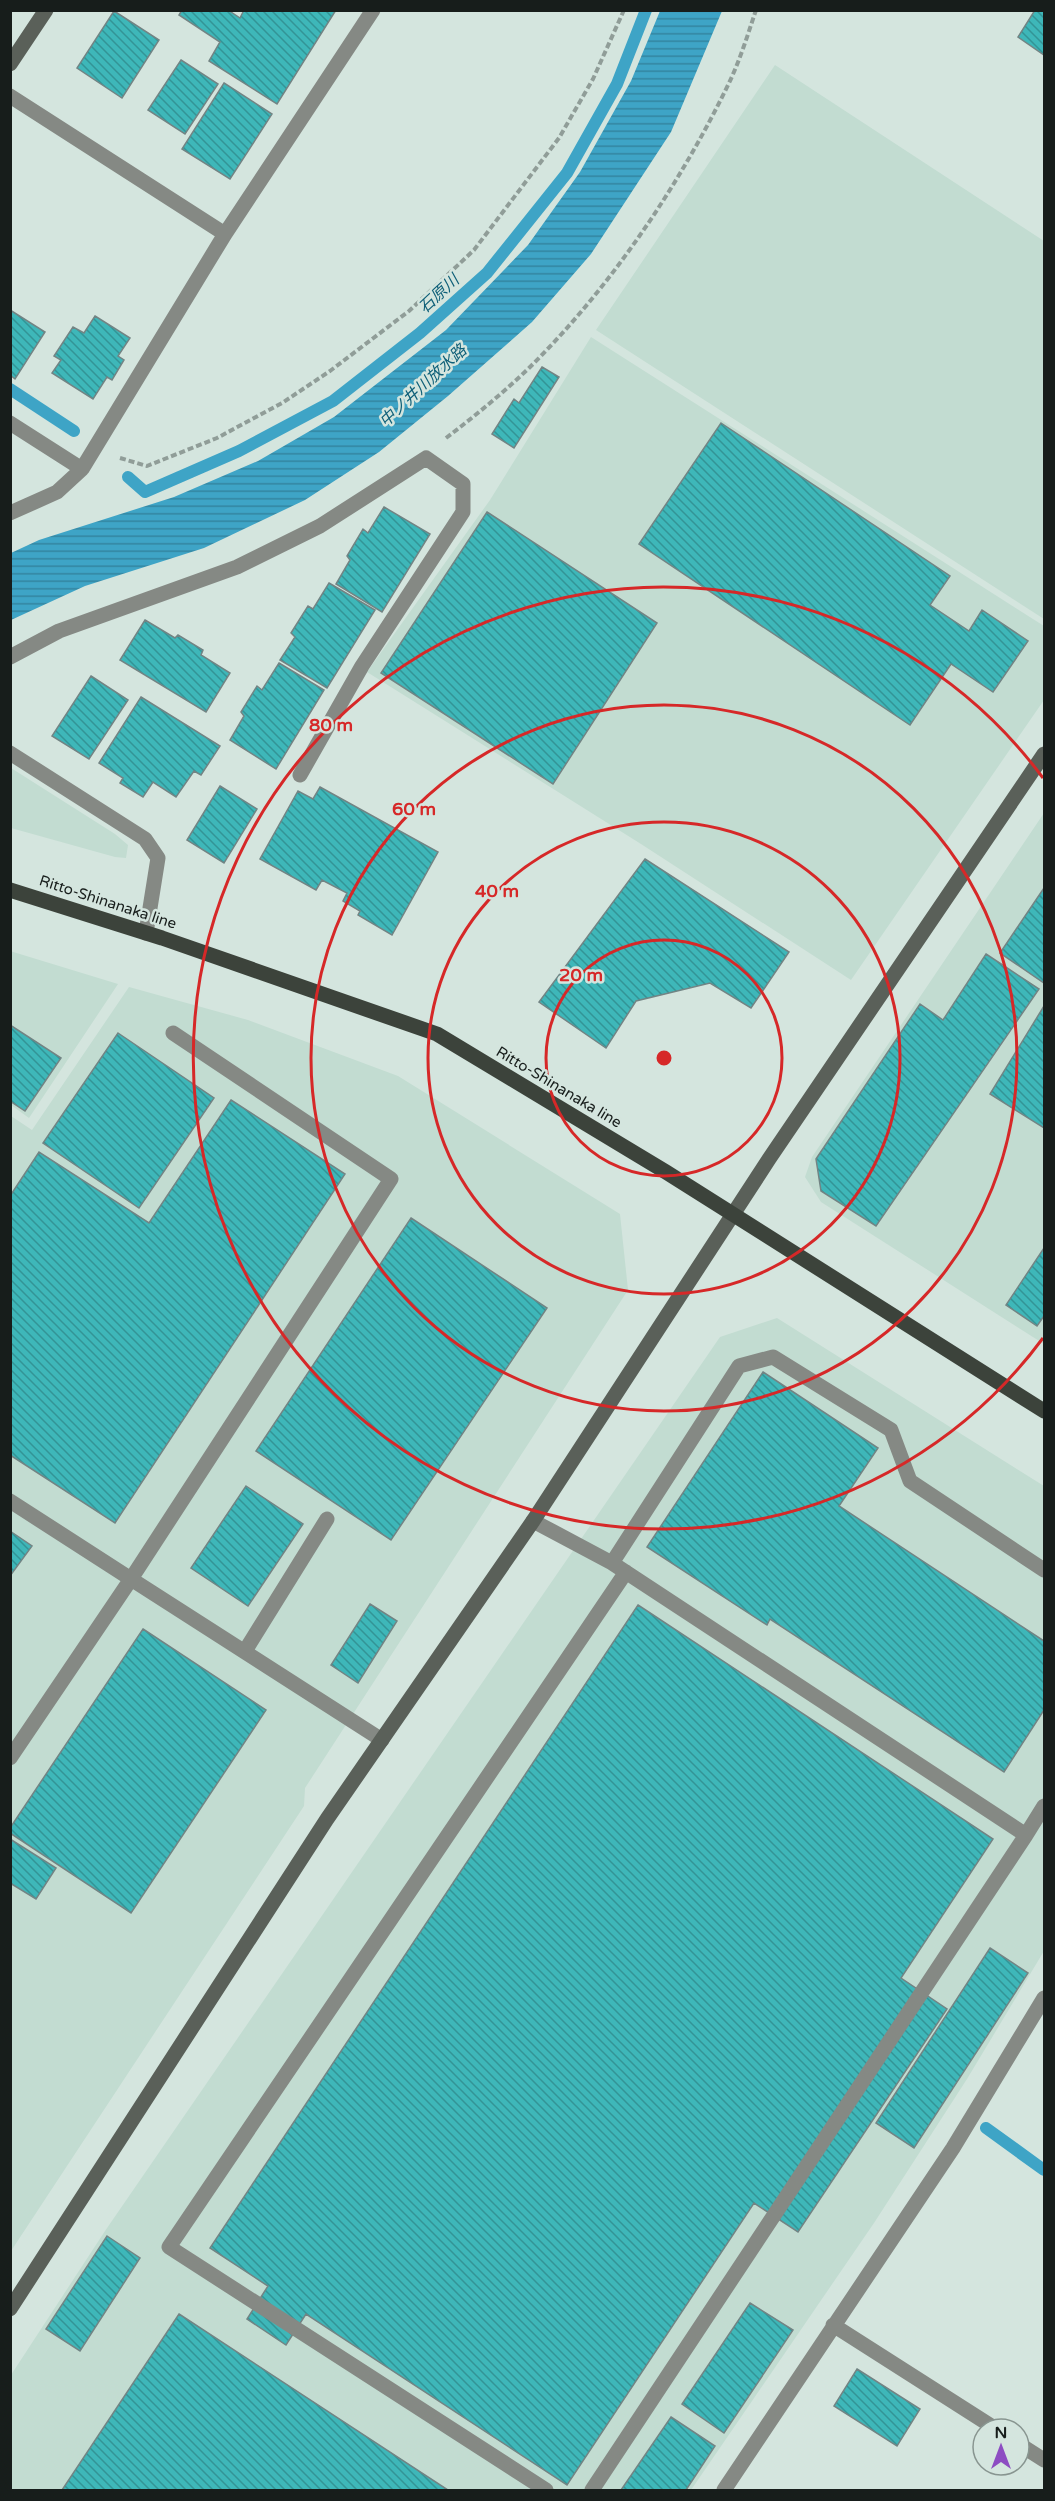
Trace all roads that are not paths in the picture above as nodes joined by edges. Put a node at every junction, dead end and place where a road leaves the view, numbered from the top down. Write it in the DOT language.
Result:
graph roads {
  1 [pos="46,10"];
  2 [pos="373,10"];
  3 [pos="10,64"];
  4 [pos="10,96"];
  5 [pos="225,234"];
  6 [pos="10,423"];
  7 [pos="82,469"];
  8 [pos="10,513"];
  9 [pos="10,657"];
  10 [pos="10,753"];
  11 [pos="1044,754"];
  12 [pos="300,775"];
  13 [pos="10,890"];
  14 [pos="146,933"];
  15 [pos="173,1033"];
  16 [pos="732,1214"];
  17 [pos="1044,1410"];
  18 [pos="10,1501"];
  19 [pos="327,1519"];
  20 [pos="533,1521"];
  21 [pos="612,1563"];
  22 [pos="1044,1570"];
  23 [pos="626,1572"];
  24 [pos="131,1579"];
  25 [pos="245,1651"];
  26 [pos="382,1740"];
  27 [pos="10,1758"];
  28 [pos="1044,1806"];
  29 [pos="1026,1835"];
  30 [pos="1044,1998"];
  31 [pos="10,2310"];
  32 [pos="833,2325"];
  33 [pos="977,2417"];
  34 [pos="1031,2452"];
  35 [pos="1044,2460"];
  36 [pos="546,2490"];
  37 [pos="592,2490"];
  38 [pos="724,2490"];
  1 -- 3 [label="street"];
  2 -- 5 [label="street"];
  4 -- 5 [label="street"];
  5 -- 7 [label="street"];
  6 -- 7 [label="street"];
  7 -- 8 [label="street"];
  9 -- 12 [label="street"];
  10 -- 14 [label="street"];
  11 -- 16 [label="street"];
  13 -- 14 [label="main road, Ritto-Shinanaka line"];
  14 -- 16 [label="main road, Ritto-Shinanaka line"];
  15 -- 24 [label="street"];
  16 -- 17 [label="main road, Ritto-Shinanaka line"];
  16 -- 20 [label="street"];
  18 -- 24 [label="street"];
  19 -- 25 [label="street"];
  20 -- 21 [label="street"];
  20 -- 26 [label="street"];
  21 -- 22 [label="street"];
  21 -- 23 [label="street"];
  23 -- 29 [label="street"];
  23 -- 36 [label="street"];
  24 -- 25 [label="street"];
  24 -- 27 [label="street"];
  25 -- 26 [label="street"];
  26 -- 31 [label="street"];
  28 -- 29 [label="street"];
  29 -- 37 [label="street"];
  30 -- 32 [label="street"];
  32 -- 33 [label="street"];
  32 -- 38 [label="street"];
  34 -- 35 [label="street"];
}
